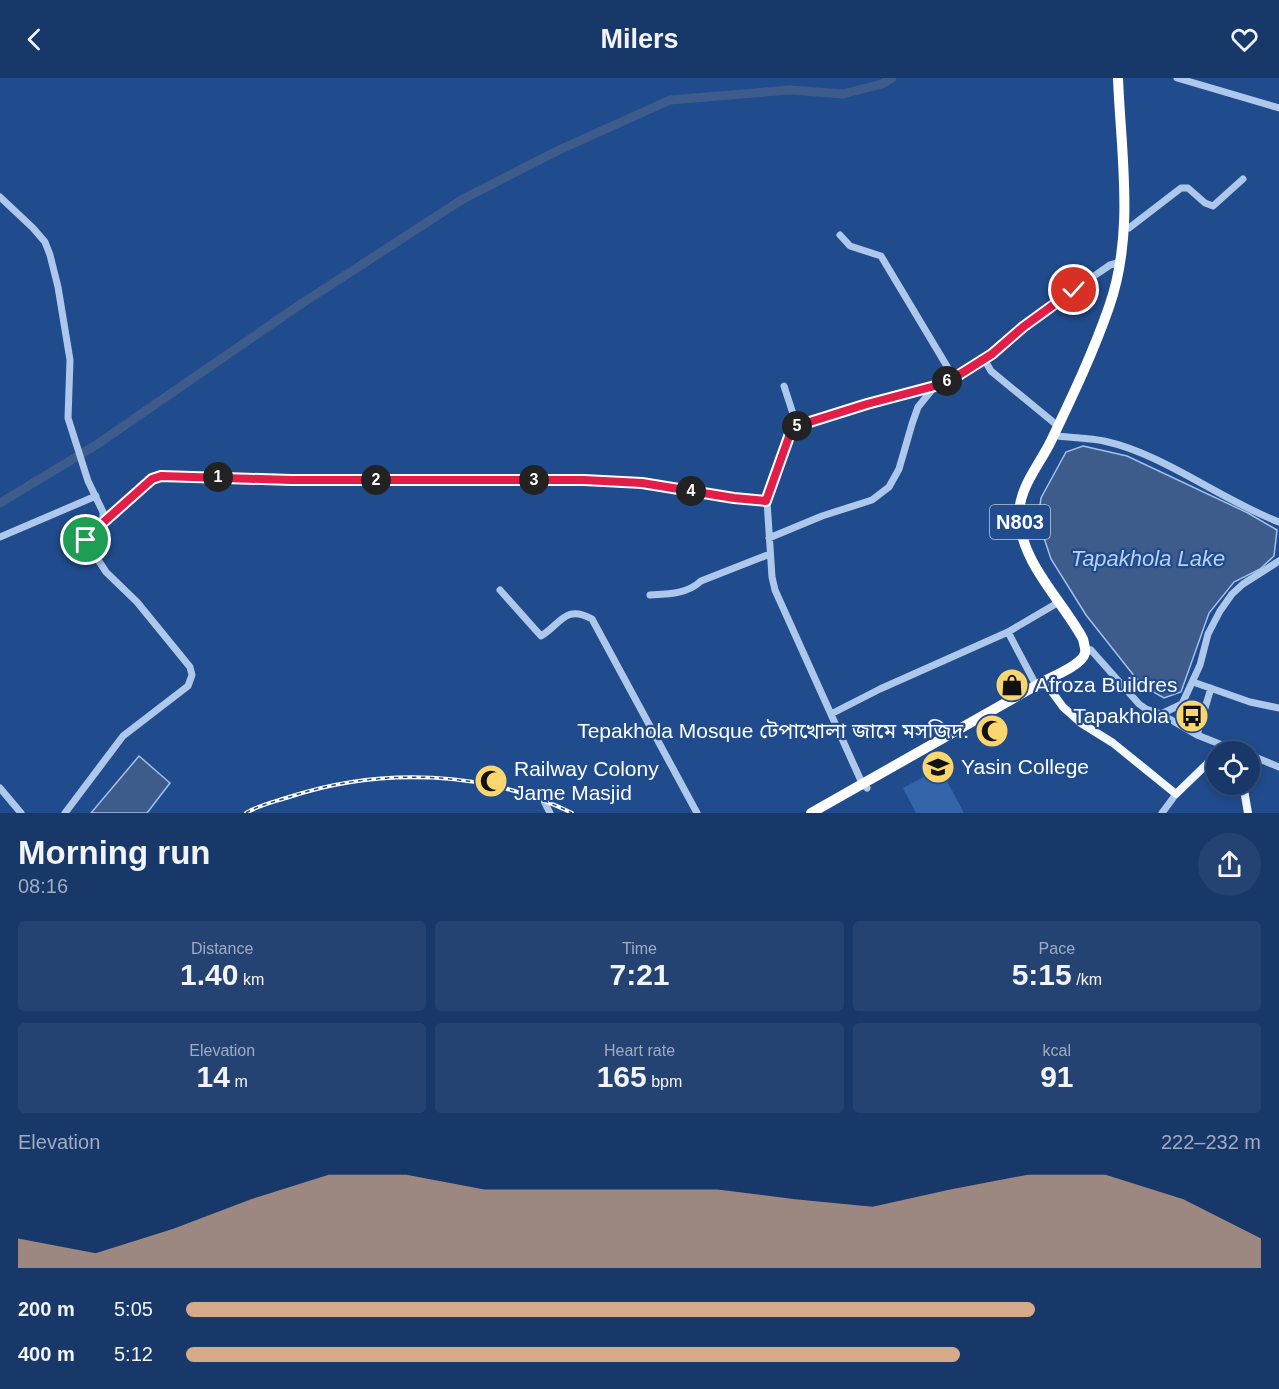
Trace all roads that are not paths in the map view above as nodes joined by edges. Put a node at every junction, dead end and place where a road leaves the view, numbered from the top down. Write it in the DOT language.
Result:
graph roads {
  1 [pos="1118,78"];
  2 [pos="1123,78"];
  3 [pos="1177,78"];
  4 [pos="1279,108"];
  5 [pos="1122,120"];
  6 [pos="1125,163"];
  7 [pos="1242,179"];
  8 [pos="0,197"];
  9 [pos="1129,228"];
  10 [pos="840,235"];
  11 [pos="1121,262"];
  12 [pos="1098,341"];
  13 [pos="984,359"];
  14 [pos="954,378"];
  15 [pos="784,386"];
  16 [pos="935,386"];
  17 [pos="797,426"];
  18 [pos="1059,427"];
  19 [pos="96,496"];
  20 [pos="766,501"];
  21 [pos="104,522"];
  22 [pos="1279,522"];
  23 [pos="0,537"];
  24 [pos="769,538"];
  25 [pos="1028,545"];
  26 [pos="770,555"];
  27 [pos="1279,561"];
  28 [pos="500,590"];
  29 [pos="650,595"];
  30 [pos="1059,602"];
  31 [pos="1008,632"];
  32 [pos="1091,650"];
  33 [pos="1193,682"];
  34 [pos="1042,684"];
  35 [pos="1211,688"];
  36 [pos="1279,708"];
  37 [pos="831,714"];
  38 [pos="1161,714"];
  39 [pos="1197,735"];
  40 [pos="1212,741"];
  41 [pos="1260,759"];
  42 [pos="1206,765"];
  43 [pos="1279,767"];
  44 [pos="864,785"];
  45 [pos="0,788"];
  46 [pos="539,791"];
  47 [pos="1176,794"];
  48 [pos="1245,795"];
  49 [pos="21,813"];
  50 [pos="65,813"];
  51 [pos="550,813"];
  52 [pos="698,813"];
  53 [pos="815,813"];
  54 [pos="1162,813"];
  55 [pos="1248,813"];
  1 -- 5 [label="highway, N803"];
  2 -- 5 [label="highway, N803"];
  3 -- 4 [label="street"];
  5 -- 6 [label="highway, N803"];
  6 -- 9 [label="highway, N803"];
  6 -- 11 [label="highway, N803"];
  7 -- 9 [label="street"];
  8 -- 19 [label="street"];
  9 -- 12 [label="highway, N803"];
  10 -- 14 [label="street"];
  11 -- 12 [label="highway, N803"];
  11 -- 13 [label="street"];
  12 -- 18 [label="highway, N803"];
  13 -- 14 [label="street"];
  13 -- 18 [label="street"];
  14 -- 16 [label="street"];
  15 -- 17 [label="street"];
  16 -- 17 [label="street"];
  16 -- 24 [label="street"];
  17 -- 20 [label="street"];
  18 -- 22 [label="street"];
  18 -- 25 [label="highway, N803"];
  19 -- 21 [label="street"];
  19 -- 23 [label="street"];
  20 -- 21 [label="street"];
  20 -- 24 [label="street"];
  21 -- 50 [label="street"];
  24 -- 26 [label="street"];
  25 -- 30 [label="highway, N803"];
  25 -- 32 [label="highway, N803"];
  26 -- 29 [label="street"];
  26 -- 37 [label="street"];
  27 -- 33 [label="street"];
  28 -- 52 [label="street"];
  30 -- 31 [label="street"];
  30 -- 34 [label="highway, N803"];
  31 -- 34 [label="street"];
  31 -- 37 [label="street"];
  32 -- 34 [label="highway, N803"];
  32 -- 38 [label="street"];
  33 -- 35 [label="street"];
  33 -- 38 [label="street"];
  34 -- 44 [label="highway, N803"];
  34 -- 47 [label="main road"];
  35 -- 36 [label="street"];
  35 -- 39 [label="street"];
  37 -- 44 [label="street"];
  38 -- 39 [label="street"];
  39 -- 40 [label="street"];
  41 -- 43 [label="street"];
  42 -- 47 [label="main road"];
  44 -- 53 [label="highway, N803"];
  45 -- 49 [label="street"];
  46 -- 51 [label="street"];
  47 -- 54 [label="street"];
  48 -- 55 [label="main road"];
}
